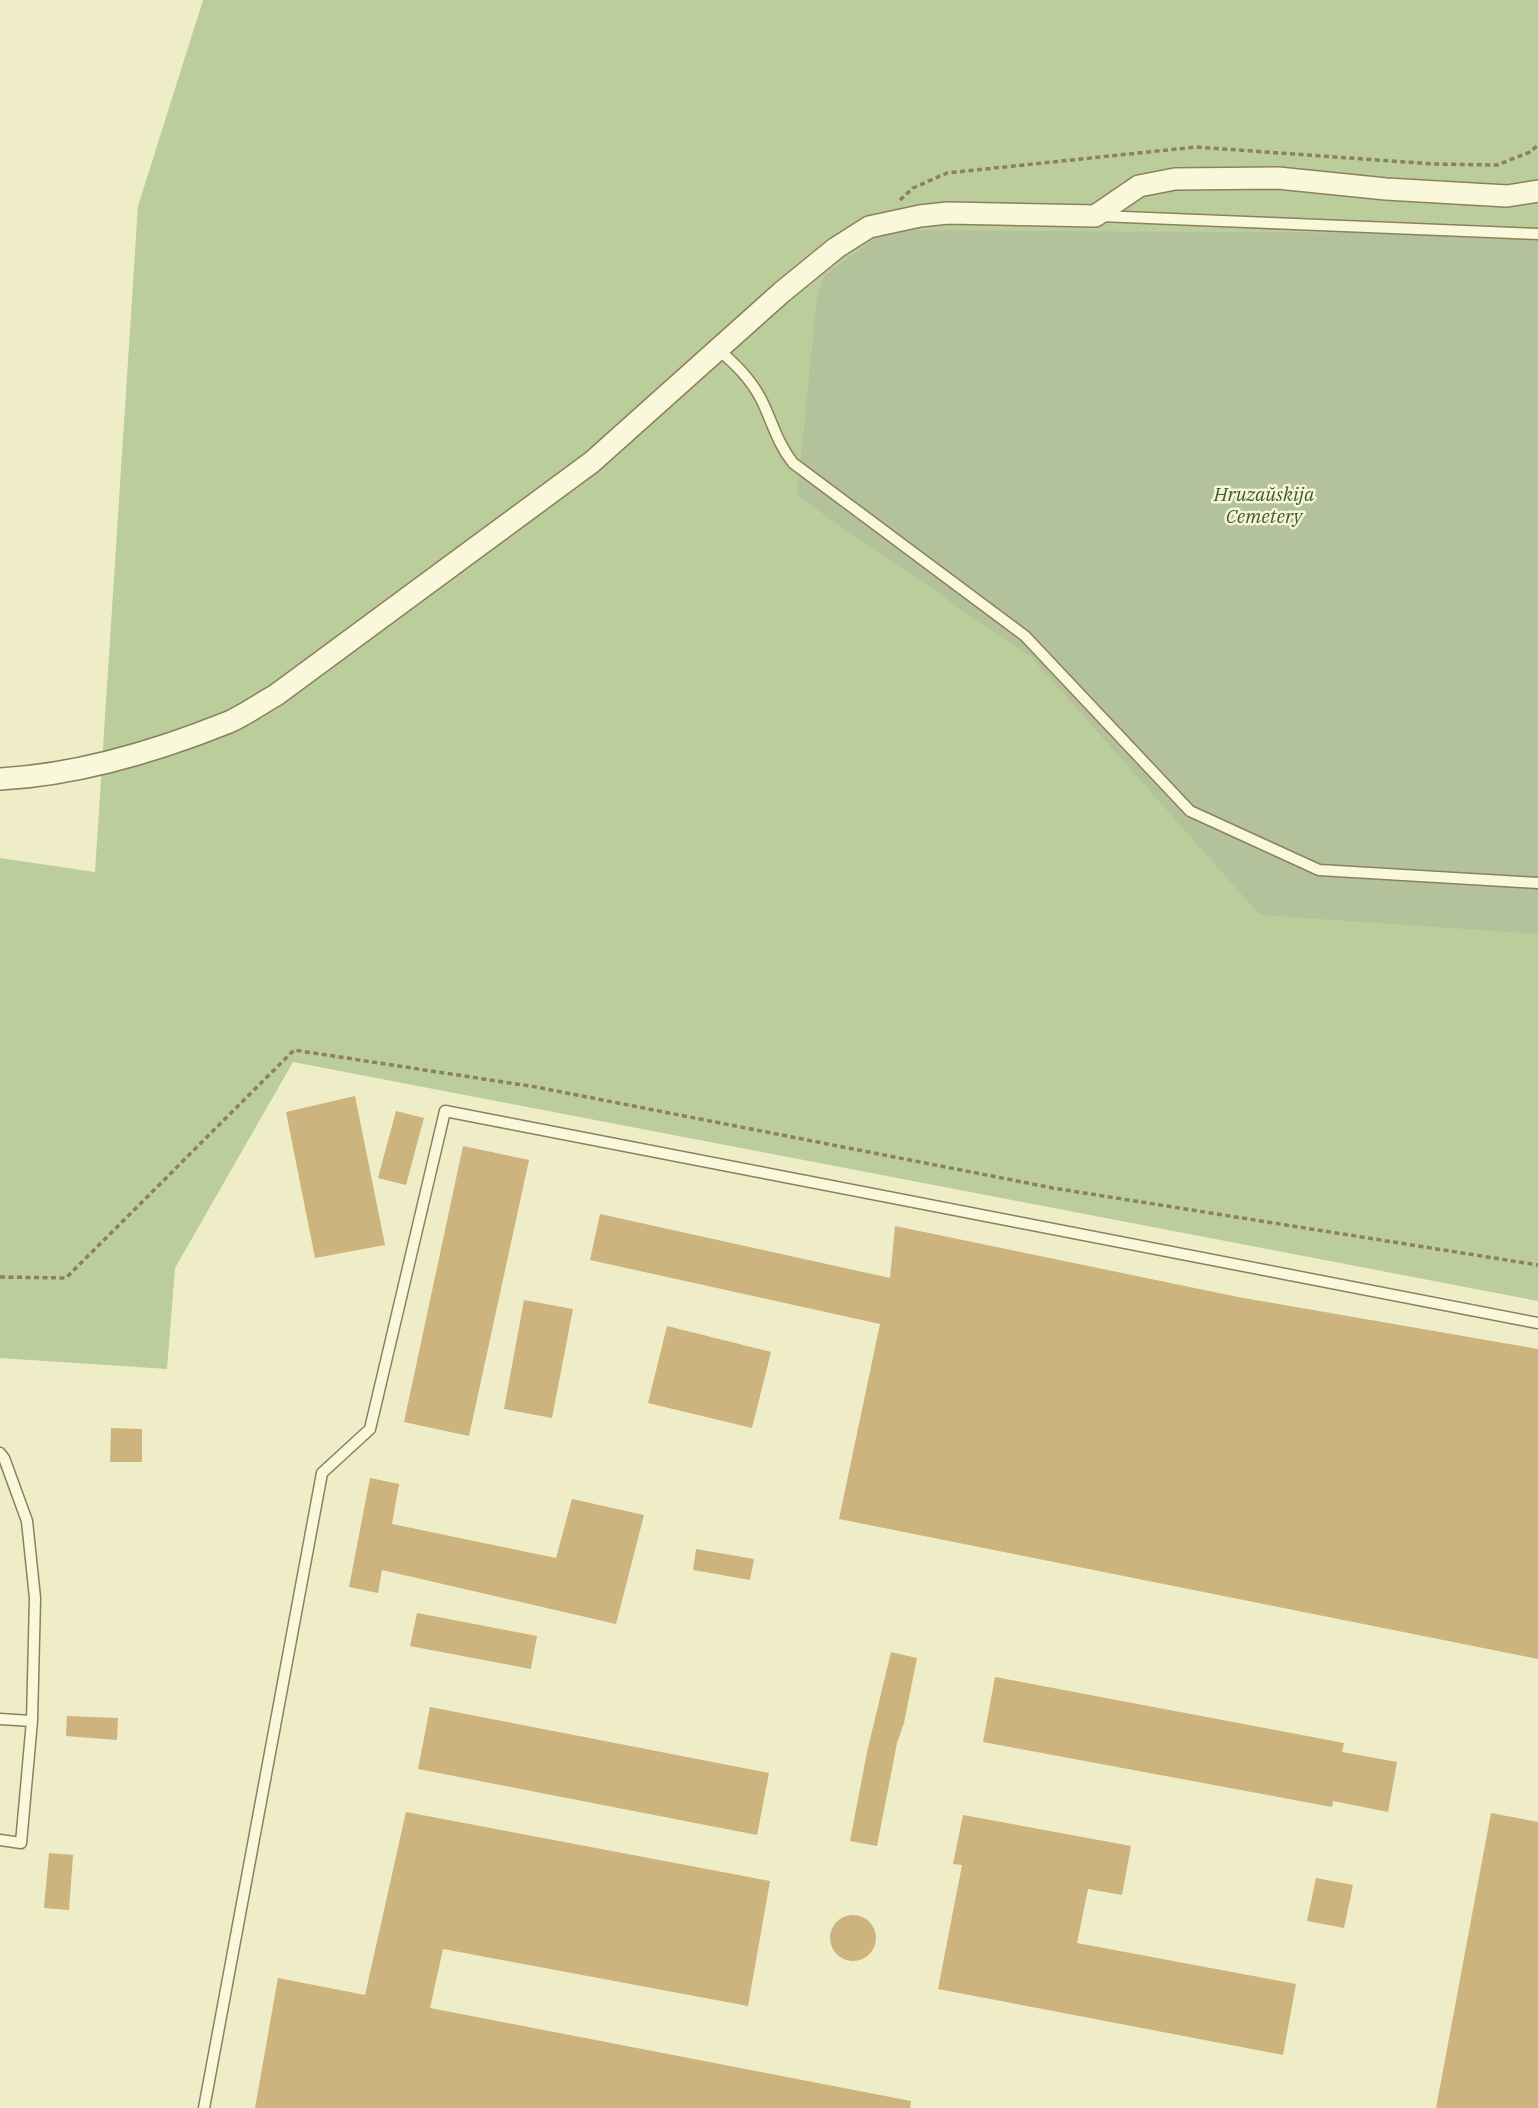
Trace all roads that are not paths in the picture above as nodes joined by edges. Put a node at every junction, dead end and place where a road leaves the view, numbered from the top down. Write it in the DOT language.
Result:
graph roads {
  1 [pos="1538,191"];
  2 [pos="1095,216"];
  3 [pos="1538,234"];
  4 [pos="718,349"];
  5 [pos="0,779"];
  6 [pos="1538,883"];
  7 [pos="1538,1324"];
  8 [pos="0,1453"];
  9 [pos="0,1719"];
  10 [pos="32,1721"];
  11 [pos="0,1840"];
  12 [pos="204,2108"];
  1 -- 2 [label="street"];
  2 -- 3 [label="lane"];
  2 -- 4 [label="street"];
  4 -- 5 [label="street"];
  4 -- 6 [label="lane"];
  7 -- 12 [label="lane"];
  8 -- 10 [label="lane"];
  9 -- 10 [label="lane"];
  10 -- 11 [label="lane"];
}
